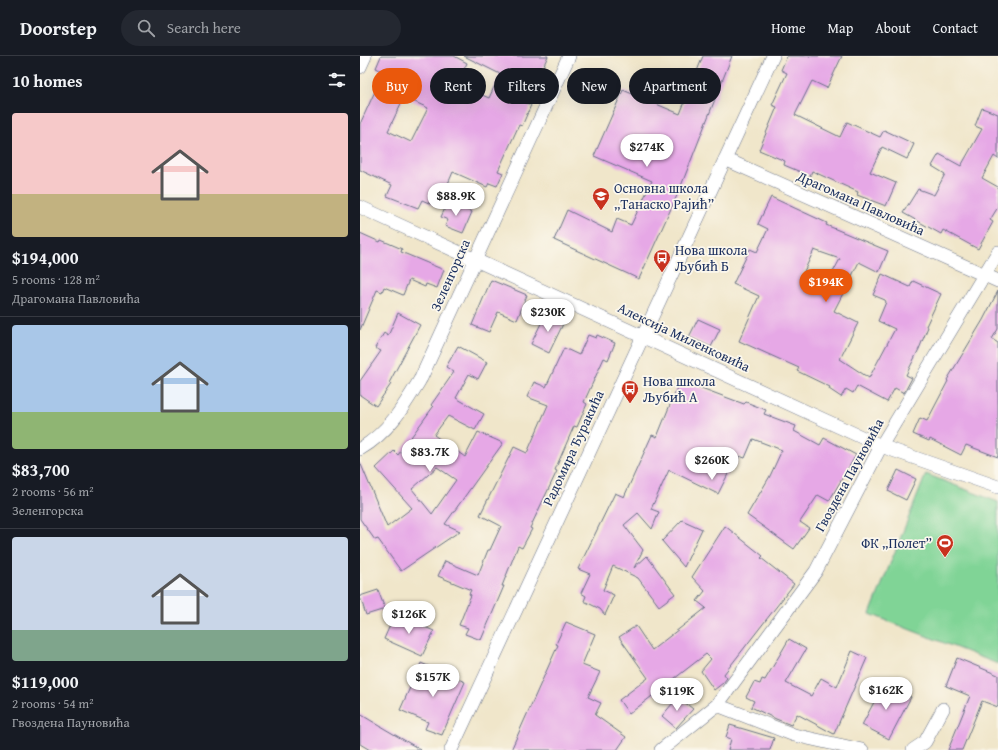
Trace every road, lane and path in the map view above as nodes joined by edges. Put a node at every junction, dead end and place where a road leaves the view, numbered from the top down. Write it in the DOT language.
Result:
graph roads {
  1 [pos="365,56"];
  2 [pos="569,56"];
  3 [pos="773,56"];
  4 [pos="360,67"];
  5 [pos="725,159"];
  6 [pos="360,207"];
  7 [pos="998,252"];
  8 [pos="475,258"];
  9 [pos="985,275"];
  10 [pos="998,281"];
  11 [pos="642,335"];
  12 [pos="881,446"];
  13 [pos="360,449"];
  14 [pos="998,487"];
  15 [pos="717,706"];
  16 [pos="943,709"];
  17 [pos="451,750"];
  18 [pos="661,750"];
  19 [pos="862,750"];
  20 [pos="913,750"];
  1 -- 4 [label="street"];
  2 -- 8 [label="street, Зеленгорска"];
  3 -- 5 [label="street, Радомира Ђуракића"];
  5 -- 9 [label="street, Драгомана Павловића"];
  5 -- 11 [label="street, Радомира Ђуракића"];
  6 -- 8 [label="street, Алексија Миленковића"];
  7 -- 9 [label="street, Гвоздена Пауновића"];
  8 -- 11 [label="street, Алексија Миленковића"];
  8 -- 13 [label="street, Зеленгорска"];
  9 -- 10 [label="street, Драгомана Павловића"];
  9 -- 12 [label="street, Гвоздена Пауновића"];
  11 -- 12 [label="street, Алексија Миленковића"];
  11 -- 17 [label="street, Радомира Ђуракића"];
  12 -- 14 [label="street, Алексија Миленковића"];
  12 -- 15 [label="street, Гвоздена Пауновића"];
  15 -- 18 [label="street, Гвоздена Пауновића"];
  15 -- 19 [label="street"];
  16 -- 20 [label="street"];
}
